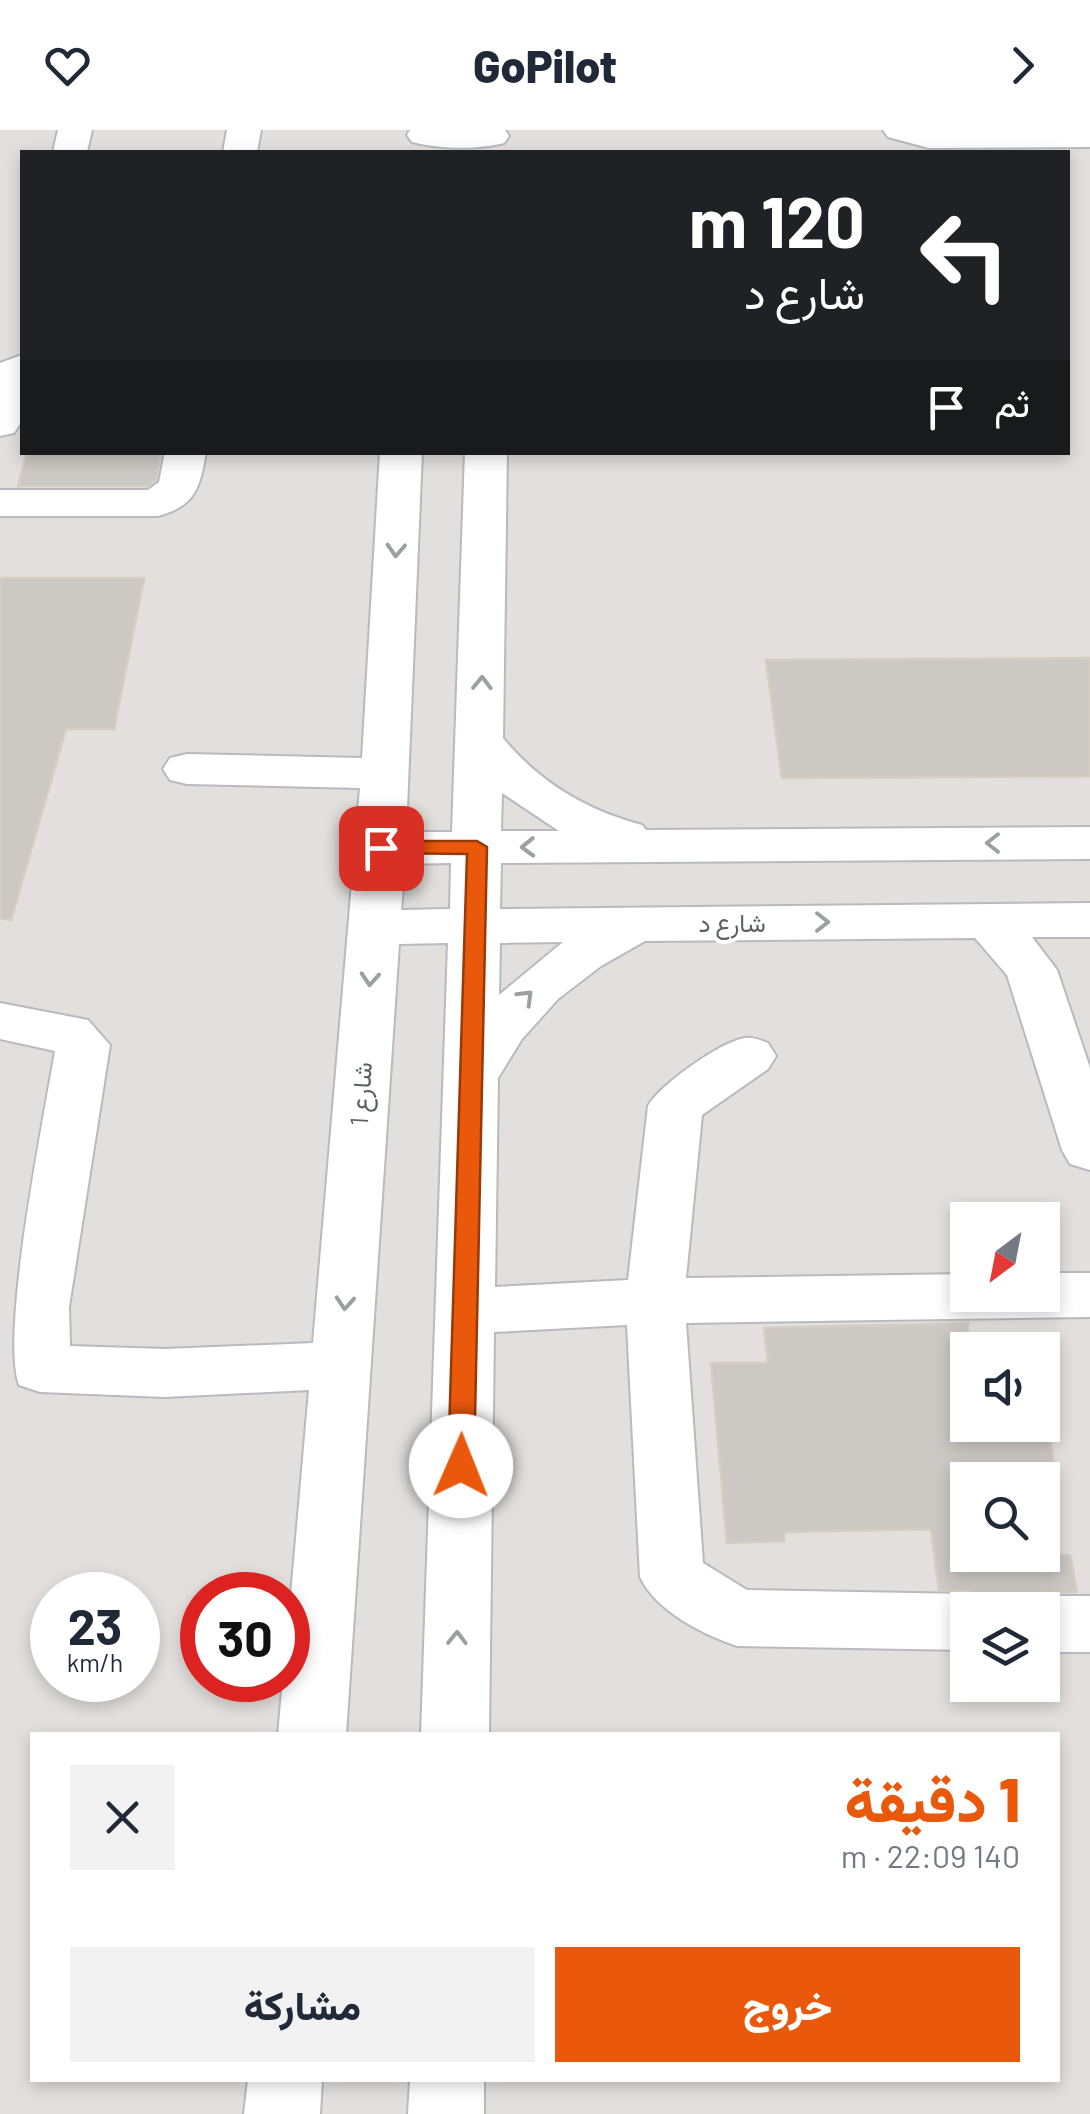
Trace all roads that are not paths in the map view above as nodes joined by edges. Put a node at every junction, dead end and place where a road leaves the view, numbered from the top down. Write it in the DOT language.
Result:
graph roads {
  1 [pos="900,130"];
  2 [pos="1090,137"];
  3 [pos="424,139"];
  4 [pos="492,140"];
  5 [pos="20,368"];
  6 [pos="0,424"];
  7 [pos="185,455"];
  8 [pos="400,455"];
  9 [pos="486,455"];
  10 [pos="0,504"];
  11 [pos="481,742"];
  12 [pos="187,769"];
  13 [pos="386,774"];
  14 [pos="1090,843"];
  15 [pos="667,846"];
  16 [pos="477,847"];
  17 [pos="381,848"];
  18 [pos="1090,920"];
  19 [pos="990,922"];
  20 [pos="638,923"];
  21 [pos="475,924"];
  22 [pos="374,927"];
  23 [pos="0,1021"];
  24 [pos="749,1056"];
  25 [pos="471,1077"];
  26 [pos="1090,1150"];
  27 [pos="1090,1294"];
  28 [pos="655,1301"];
  29 [pos="465,1312"];
  30 [pos="340,1366"];
  31 [pos="20,1368"];
  32 [pos="950,1622"];
  33 [pos="1060,1624"];
  34 [pos="1090,1624"];
  35 [pos="312,1732"];
  36 [pos="455,1732"];
  37 [pos="285,2082"];
  38 [pos="446,2082"];
  39 [pos="282,2114"];
  40 [pos="446,2114"];
  1 -- 2 [label="street"];
  3 -- 4 [label="street"];
  5 -- 6 [label="street"];
  7 -- 10 [label="street"];
  8 -- 13 [label="street, شارع 1, one-way"];
  11 -- 9 [label="street, one-way"];
  11 -- 15 [label="street"];
  11 -- 16 [label="street"];
  12 -- 13 [label="street"];
  13 -- 17 [label="street, شارع 1"];
  14 -- 15 [label="street, one-way"];
  15 -- 16 [label="street, one-way"];
  16 -- 17 [label="street"];
  16 -- 21 [label="street"];
  17 -- 22 [label="street, شارع 1"];
  18 -- 19 [label="street, شارع د"];
  20 -- 19 [label="street, شارع د, one-way"];
  19 -- 26 [label="street"];
  20 -- 21 [label="street, شارع د"];
  25 -- 20 [label="street, one-way"];
  21 -- 22 [label="street, شارع د"];
  21 -- 25 [label="street"];
  22 -- 30 [label="street, شارع 1, one-way"];
  23 -- 31 [label="street"];
  24 -- 28 [label="street"];
  25 -- 29 [label="street"];
  27 -- 28 [label="street"];
  28 -- 29 [label="street"];
  28 -- 32 [label="street"];
  36 -- 29 [label="street, one-way"];
  30 -- 31 [label="street"];
  30 -- 35 [label="street, شارع 1"];
  33 -- 34 [label="street"];
  37 -- 39 [label="street"];
  38 -- 40 [label="street"];
}
